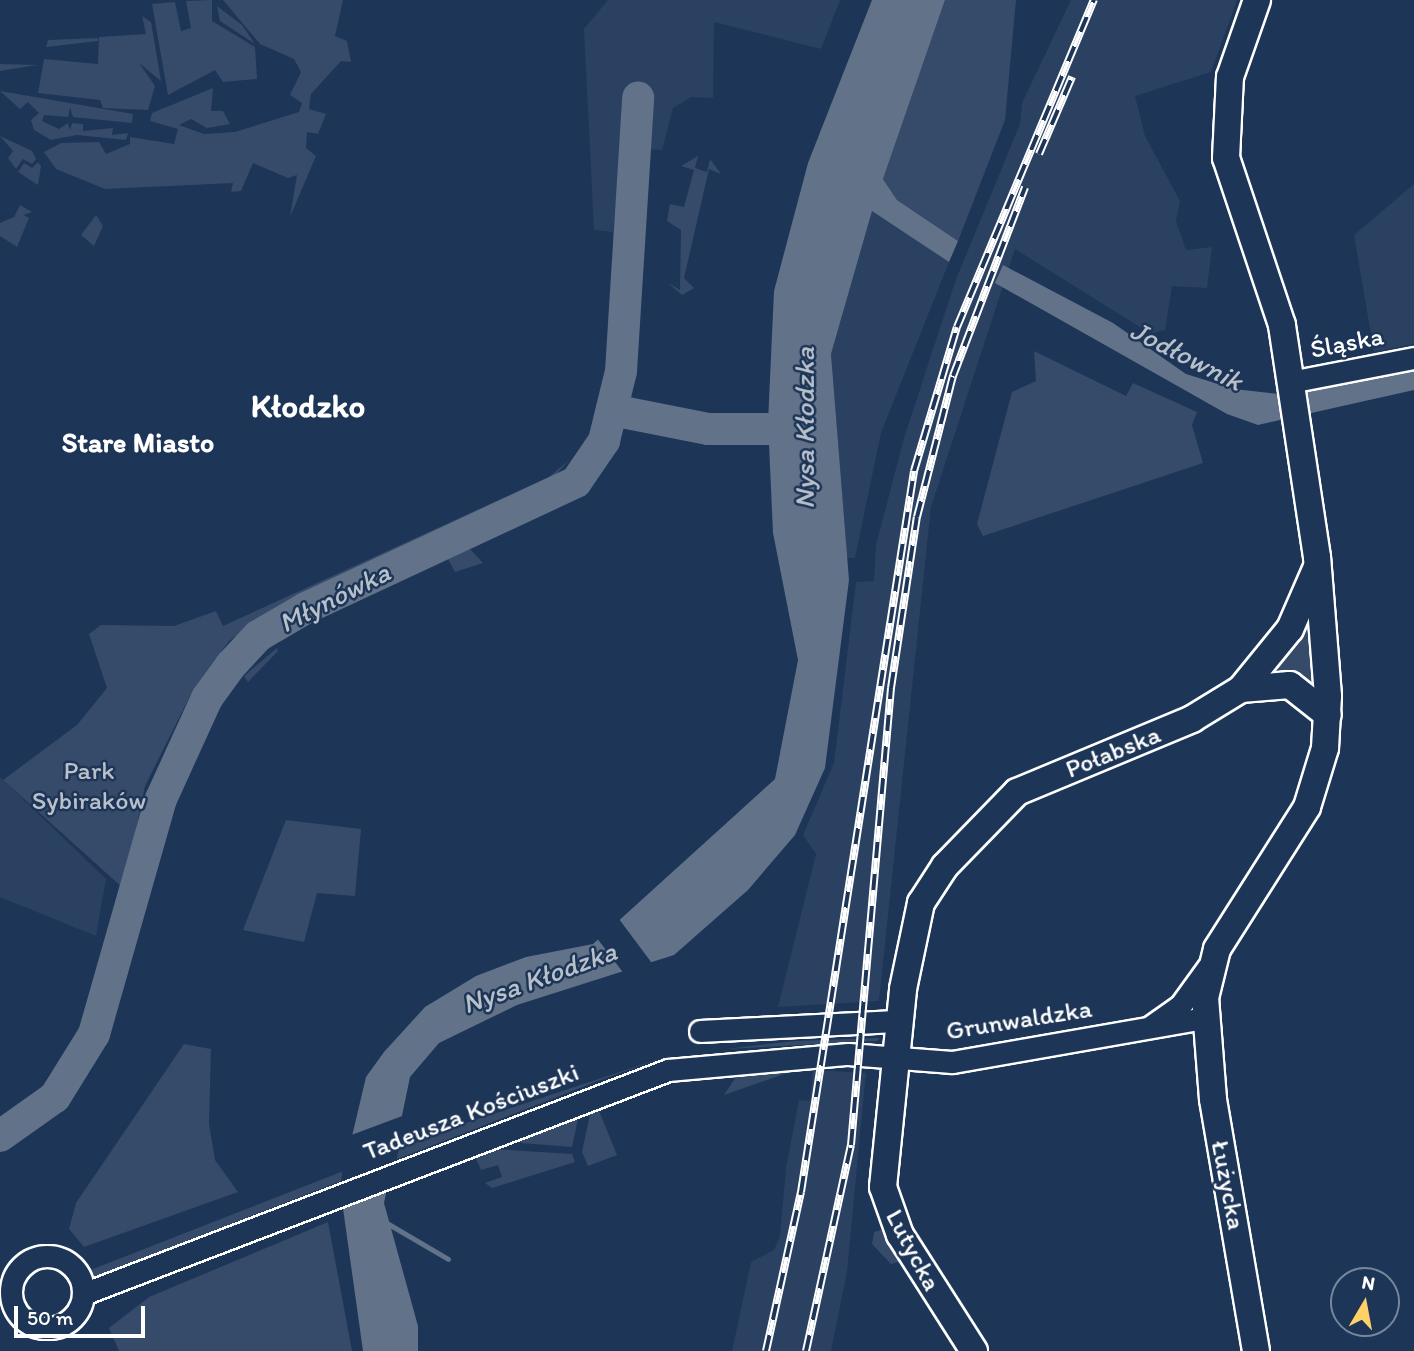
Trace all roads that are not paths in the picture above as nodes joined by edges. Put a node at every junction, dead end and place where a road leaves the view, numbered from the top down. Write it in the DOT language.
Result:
graph roads {
  1 [pos="1257,0"];
  2 [pos="1414,358"];
  3 [pos="1290,386"];
  4 [pos="1318,565"];
  5 [pos="1241,689"];
  6 [pos="1328,715"];
  7 [pos="1208,967"];
  8 [pos="1205,1018"];
  9 [pos="900,1021"];
  10 [pos="1151,1026"];
  11 [pos="700,1031"];
  12 [pos="896,1057"];
  13 [pos="6,1290"];
  14 [pos="83,1294"];
  15 [pos="10,1319"];
  16 [pos="974,1351"];
  17 [pos="1256,1351"];
  1 -- 3 [label="main road"];
  2 -- 3 [label="street, Śląska"];
  3 -- 4 [label="main road"];
  4 -- 5 [label="main road, Połabska"];
  4 -- 6 [label="main road"];
  5 -- 6 [label="main road"];
  5 -- 9 [label="main road, Połabska"];
  6 -- 7 [label="main road"];
  7 -- 8 [label="main road, Łużycka"];
  7 -- 10 [label="street, Grunwaldzka"];
  8 -- 10 [label="street, Grunwaldzka"];
  8 -- 17 [label="main road, Łużycka"];
  9 -- 11 [label="street"];
  9 -- 12 [label="main road, Połabska"];
  10 -- 12 [label="street, Grunwaldzka"];
  12 -- 14 [label="street, Tadeusza Kościuszki"];
  12 -- 16 [label="main road, Lutycka"];
  13 -- 14 [label="street"];
  13 -- 15 [label="street"];
  14 -- 15 [label="street"];
}
